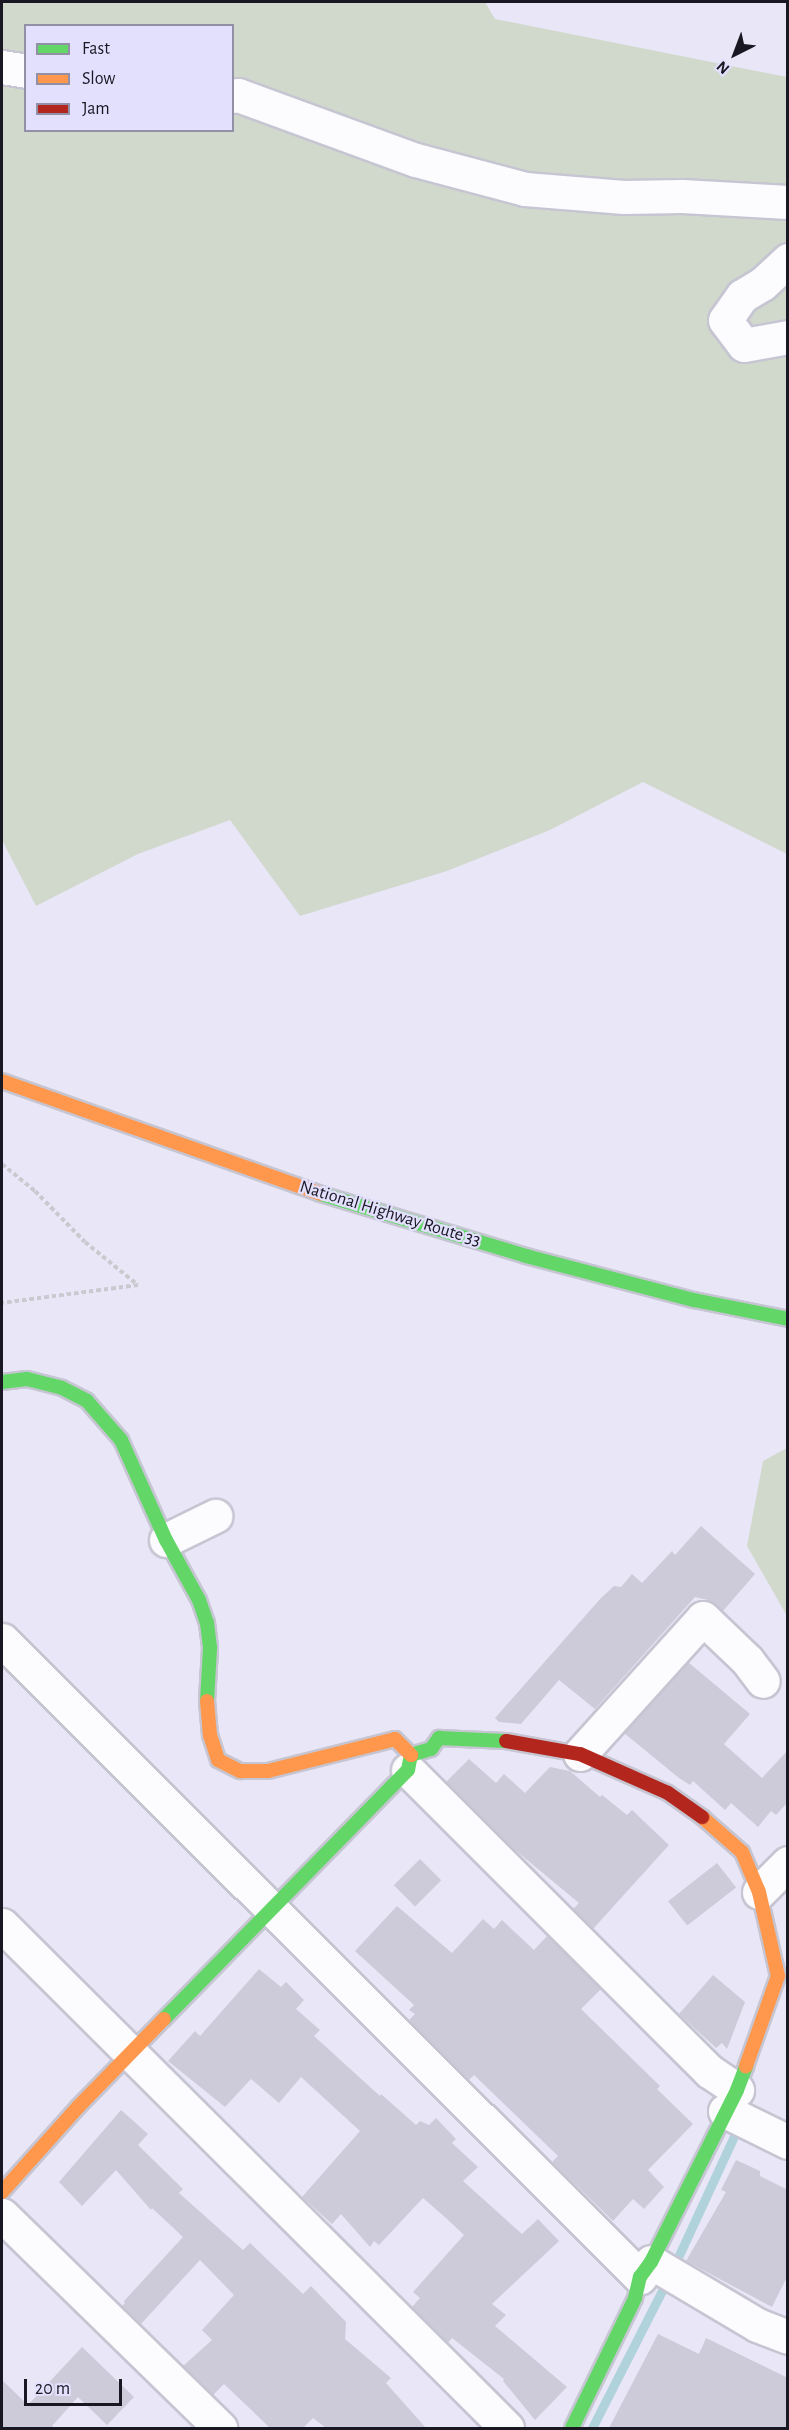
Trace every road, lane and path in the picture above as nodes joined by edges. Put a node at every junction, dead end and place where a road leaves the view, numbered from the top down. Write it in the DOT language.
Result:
graph roads {
  1 [pos="2,67"];
  2 [pos="24,71"];
  3 [pos="234,96"];
  4 [pos="788,202"];
  5 [pos="788,260"];
  6 [pos="788,337"];
  7 [pos="2,1081"];
  8 [pos="2,1164"];
  9 [pos="2,1304"];
  10 [pos="788,1319"];
  11 [pos="2,1382"];
  12 [pos="215,1516"];
  13 [pos="166,1540"];
  14 [pos="2,1640"];
  15 [pos="763,1681"];
  16 [pos="580,1754"];
  17 [pos="410,1762"];
  18 [pos="788,1863"];
  19 [pos="759,1892"];
  20 [pos="272,1912"];
  21 [pos="2,1925"];
  22 [pos="783,1978"];
  23 [pos="131,2056"];
  24 [pos="731,2100"];
  25 [pos="788,2142"];
  26 [pos="2,2192"];
  27 [pos="2,2215"];
  28 [pos="646,2269"];
  29 [pos="788,2337"];
  30 [pos="220,2428"];
  31 [pos="507,2428"];
  32 [pos="572,2428"];
  1 -- 2 [label="street"];
  3 -- 4 [label="street"];
  5 -- 6 [label="street"];
  7 -- 10 [label="main road, National Highway Route 33"];
  8 -- 9 [label="path"];
  11 -- 13 [label="main road"];
  12 -- 13 [label="street"];
  13 -- 17 [label="main road"];
  14 -- 20 [label="street"];
  15 -- 16 [label="street"];
  16 -- 17 [label="main road"];
  16 -- 19 [label="main road"];
  17 -- 20 [label="main road"];
  17 -- 24 [label="street"];
  18 -- 19 [label="street"];
  19 -- 22 [label="main road"];
  20 -- 23 [label="main road"];
  20 -- 28 [label="street"];
  21 -- 23 [label="street"];
  22 -- 24 [label="main road"];
  23 -- 26 [label="main road"];
  23 -- 31 [label="street"];
  24 -- 25 [label="street"];
  24 -- 28 [label="main road"];
  27 -- 30 [label="street"];
  28 -- 29 [label="street"];
  28 -- 32 [label="main road"];
}
